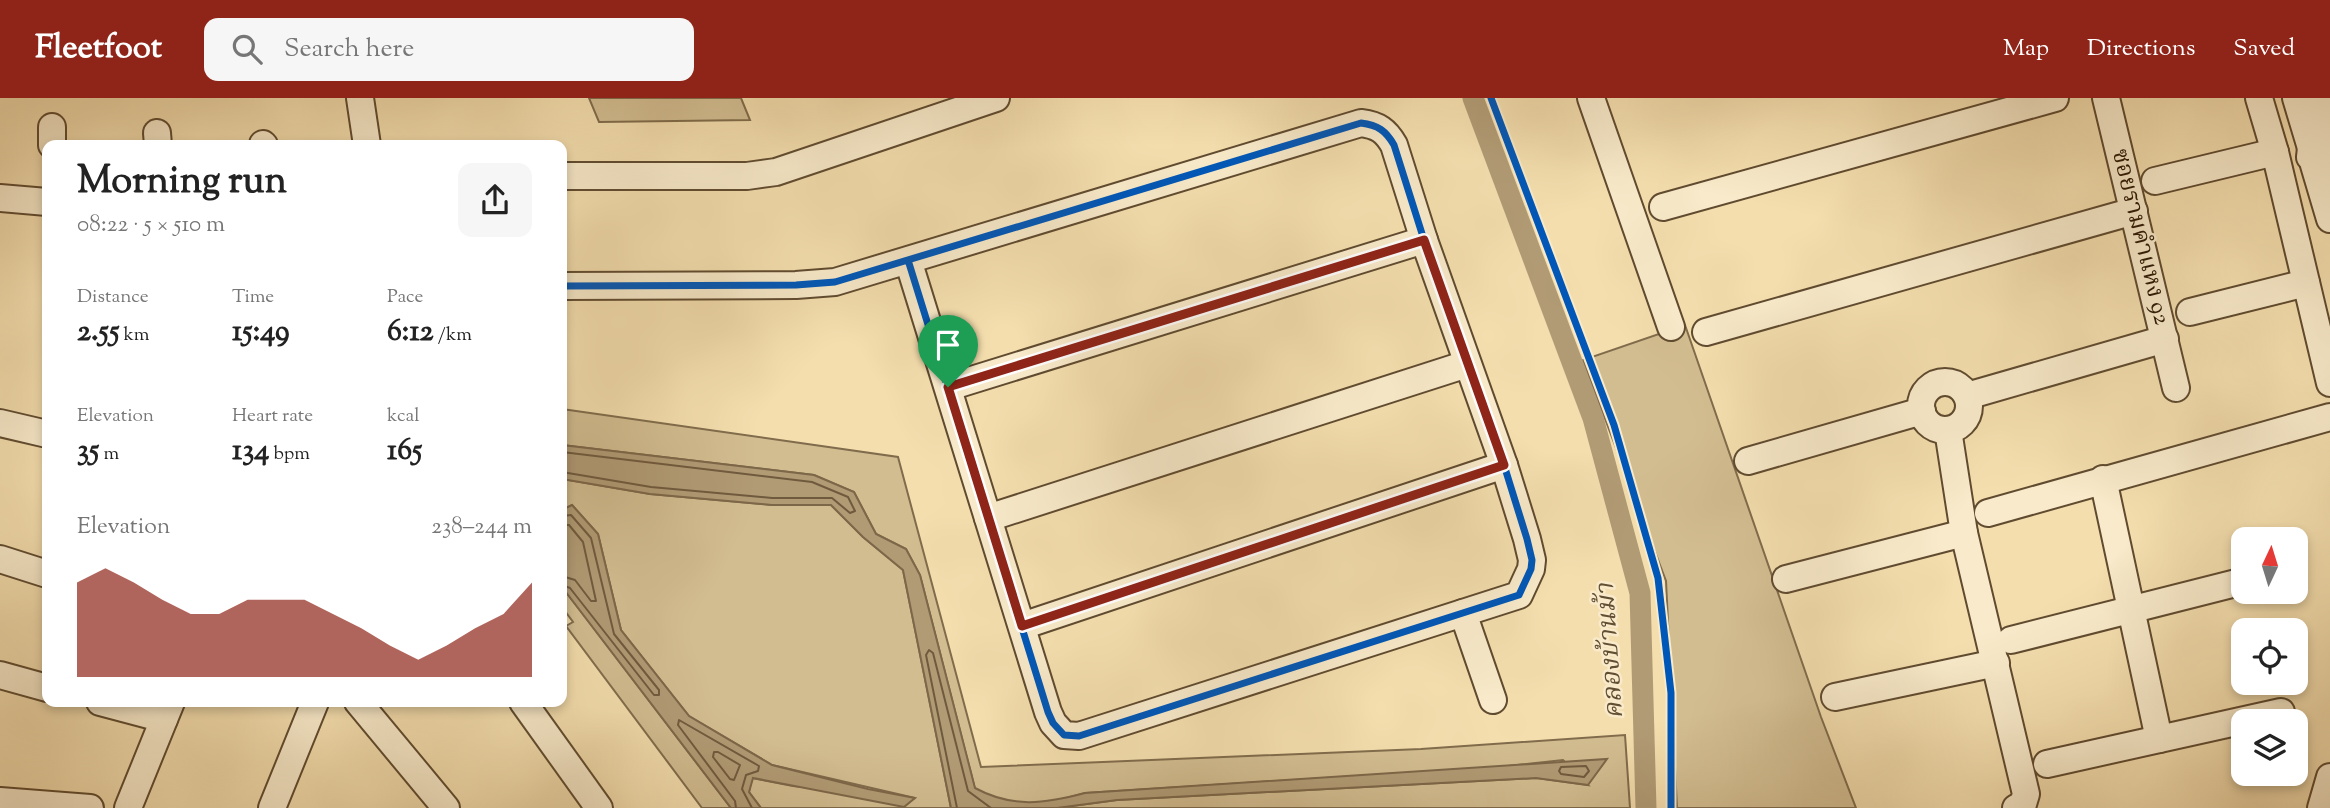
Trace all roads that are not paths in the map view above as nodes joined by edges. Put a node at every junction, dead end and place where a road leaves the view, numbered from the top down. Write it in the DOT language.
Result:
graph roads {
  1 [pos="360,98"];
  2 [pos="996,98"];
  3 [pos="1591,98"];
  4 [pos="2055,98"];
  5 [pos="2106,98"];
  6 [pos="2259,98"];
  7 [pos="2296,98"];
  8 [pos="2320,98"];
  9 [pos="366,140"];
  10 [pos="2323,151"];
  11 [pos="2275,152"];
  12 [pos="567,177"];
  13 [pos="2155,181"];
  14 [pos="0,198"];
  15 [pos="42,202"];
  16 [pos="1663,207"];
  17 [pos="2134,211"];
  18 [pos="2330,219"];
  19 [pos="1424,240"];
  20 [pos="908,260"];
  21 [pos="2306,283"];
  22 [pos="567,286"];
  23 [pos="2190,312"];
  24 [pos="1671,327"];
  25 [pos="1706,332"];
  26 [pos="2165,339"];
  27 [pos="1467,364"];
  28 [pos="2330,383"];
  29 [pos="948,387"];
  30 [pos="2176,388"];
  31 [pos="1967,396"];
  32 [pos="1922,411"];
  33 [pos="2330,417"];
  34 [pos="0,423"];
  35 [pos="1948,430"];
  36 [pos="42,433"];
  37 [pos="1748,461"];
  38 [pos="1504,465"];
  39 [pos="2103,479"];
  40 [pos="1988,513"];
  41 [pos="988,518"];
  42 [pos="1964,533"];
  43 [pos="0,559"];
  44 [pos="42,572"];
  45 [pos="1786,579"];
  46 [pos="2231,584"];
  47 [pos="2130,610"];
  48 [pos="1463,613"];
  49 [pos="1022,626"];
  50 [pos="2011,640"];
  51 [pos="1996,663"];
  52 [pos="0,675"];
  53 [pos="42,687"];
  54 [pos="1835,697"];
  55 [pos="1493,700"];
  56 [pos="142,707"];
  57 [pos="313,707"];
  58 [pos="362,707"];
  59 [pos="527,707"];
  60 [pos="168,710"];
  61 [pos="2231,723"];
  62 [pos="2159,739"];
  63 [pos="2047,764"];
  64 [pos="2330,777"];
  65 [pos="0,801"];
  66 [pos="90,808"];
  67 [pos="128,808"];
  68 [pos="272,808"];
  69 [pos="446,808"];
  70 [pos="599,808"];
  71 [pos="2016,808"];
  72 [pos="2320,808"];
  1 -- 9 [label="street"];
  2 -- 12 [label="street"];
  3 -- 24 [label="street"];
  4 -- 16 [label="street"];
  5 -- 17 [label="street, ซอยรามคําแหง 92"];
  6 -- 11 [label="street"];
  7 -- 10 [label="street"];
  8 -- 10 [label="street"];
  10 -- 18 [label="street"];
  11 -- 13 [label="street"];
  11 -- 21 [label="street"];
  14 -- 15 [label="street"];
  17 -- 25 [label="street"];
  17 -- 26 [label="street, ซอยรามคําแหง 92"];
  19 -- 20 [label="street"];
  19 -- 27 [label="street"];
  19 -- 29 [label="street"];
  20 -- 22 [label="street"];
  20 -- 29 [label="street"];
  21 -- 23 [label="street"];
  21 -- 28 [label="street"];
  26 -- 30 [label="street"];
  26 -- 31 [label="street, ซอยรามคําแหง 92"];
  27 -- 38 [label="street"];
  27 -- 41 [label="street"];
  29 -- 41 [label="street"];
  31 -- 32 [label="street"];
  31 -- 35 [label="street"];
  32 -- 35 [label="street"];
  32 -- 37 [label="street"];
  33 -- 39 [label="street"];
  34 -- 36 [label="street"];
  35 -- 42 [label="street"];
  38 -- 48 [label="street"];
  38 -- 49 [label="street"];
  39 -- 40 [label="street"];
  39 -- 47 [label="street"];
  41 -- 49 [label="street"];
  42 -- 45 [label="street"];
  42 -- 51 [label="street"];
  43 -- 44 [label="street"];
  46 -- 47 [label="street"];
  47 -- 50 [label="street"];
  47 -- 62 [label="street"];
  48 -- 49 [label="street"];
  48 -- 55 [label="street"];
  51 -- 54 [label="street"];
  51 -- 71 [label="street"];
  52 -- 53 [label="street"];
  56 -- 60 [label="street"];
  57 -- 68 [label="street"];
  58 -- 69 [label="street"];
  59 -- 70 [label="street"];
  60 -- 67 [label="street"];
  61 -- 62 [label="street"];
  62 -- 63 [label="street"];
  64 -- 72 [label="street"];
  65 -- 66 [label="street"];
}
